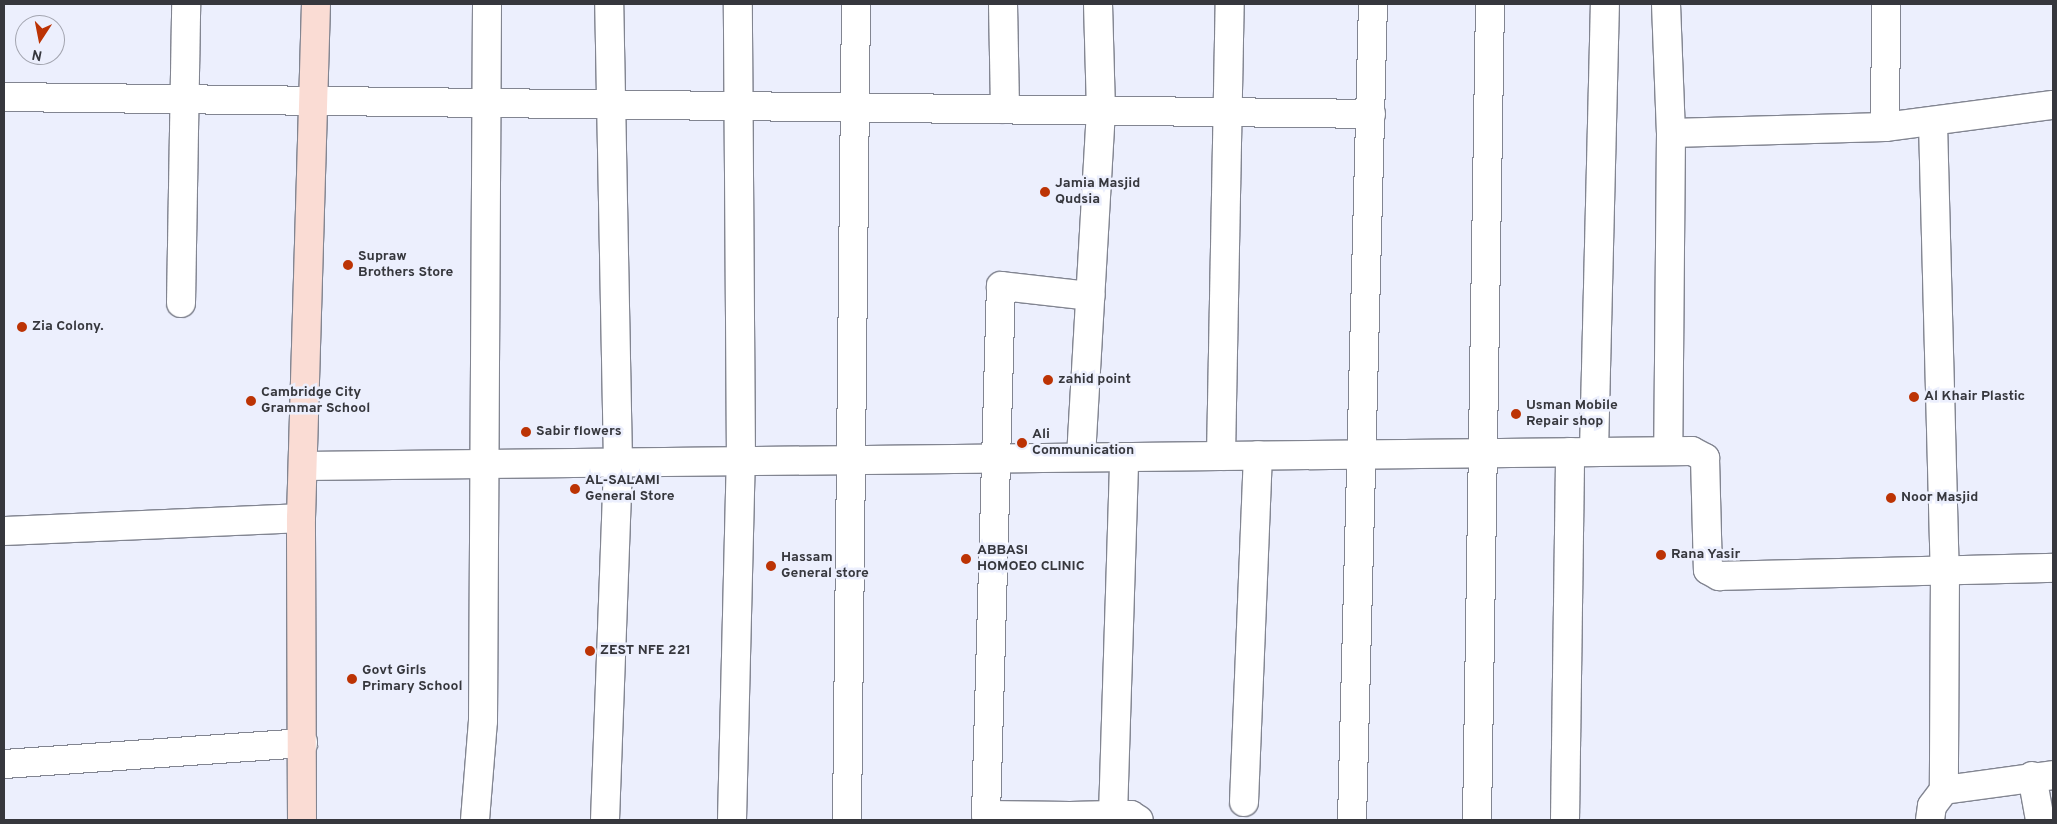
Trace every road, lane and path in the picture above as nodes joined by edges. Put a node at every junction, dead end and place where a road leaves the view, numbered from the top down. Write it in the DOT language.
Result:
graph roads {
  1 [pos="186,4"];
  2 [pos="316,4"];
  3 [pos="488,4"];
  4 [pos="609,4"];
  5 [pos="738,4"];
  6 [pos="856,4"];
  7 [pos="1003,4"];
  8 [pos="1098,4"];
  9 [pos="1230,4"];
  10 [pos="1373,4"];
  11 [pos="1490,4"];
  12 [pos="1605,4"];
  13 [pos="1666,4"];
  14 [pos="1886,4"];
  15 [pos="4,97"];
  16 [pos="187,99"];
  17 [pos="316,101"];
  18 [pos="489,103"];
  19 [pos="610,105"];
  20 [pos="2053,105"];
  21 [pos="741,106"];
  22 [pos="855,108"];
  23 [pos="1005,109"];
  24 [pos="1101,111"];
  25 [pos="1230,113"];
  26 [pos="1371,114"];
  27 [pos="1933,123"];
  28 [pos="1885,127"];
  29 [pos="1672,133"];
  30 [pos="1090,296"];
  31 [pos="181,303"];
  32 [pos="1668,450"];
  33 [pos="1582,452"];
  34 [pos="1480,453"];
  35 [pos="1362,454"];
  36 [pos="1258,455"];
  37 [pos="1221,456"];
  38 [pos="1081,457"];
  39 [pos="1124,457"];
  40 [pos="995,458"];
  41 [pos="851,459"];
  42 [pos="741,460"];
  43 [pos="618,462"];
  44 [pos="486,464"];
  45 [pos="303,466"];
  46 [pos="301,518"];
  47 [pos="4,531"];
  48 [pos="2053,568"];
  49 [pos="1945,570"];
  50 [pos="303,743"];
  51 [pos="4,764"];
  52 [pos="2043,776"];
  53 [pos="1944,790"];
  54 [pos="1244,802"];
  55 [pos="1126,817"];
  56 [pos="1070,818"];
  57 [pos="302,820"];
  58 [pos="475,820"];
  59 [pos="605,820"];
  60 [pos="732,820"];
  61 [pos="847,820"];
  62 [pos="1352,820"];
  63 [pos="1477,820"];
  64 [pos="1565,820"];
  65 [pos="1930,820"];
  66 [pos="2040,820"];
  1 -- 16 [label="street"];
  2 -- 17 [label="street"];
  3 -- 18 [label="street"];
  4 -- 19 [label="street"];
  5 -- 21 [label="street"];
  6 -- 22 [label="street"];
  7 -- 23 [label="street"];
  8 -- 24 [label="street"];
  9 -- 25 [label="street"];
  10 -- 26 [label="street"];
  11 -- 34 [label="street"];
  12 -- 33 [label="street"];
  13 -- 29 [label="street"];
  14 -- 28 [label="street"];
  15 -- 16 [label="street"];
  16 -- 17 [label="street"];
  16 -- 31 [label="street"];
  17 -- 18 [label="street"];
  17 -- 45 [label="street"];
  18 -- 19 [label="street"];
  18 -- 44 [label="street"];
  19 -- 21 [label="street"];
  19 -- 43 [label="street"];
  20 -- 27 [label="street"];
  21 -- 22 [label="street"];
  21 -- 42 [label="street"];
  22 -- 23 [label="street"];
  22 -- 41 [label="street"];
  23 -- 24 [label="street"];
  24 -- 25 [label="street"];
  24 -- 30 [label="street"];
  25 -- 26 [label="street"];
  25 -- 37 [label="street"];
  26 -- 35 [label="street"];
  27 -- 28 [label="street"];
  27 -- 49 [label="street"];
  28 -- 29 [label="street"];
  29 -- 32 [label="street"];
  30 -- 38 [label="street"];
  30 -- 40 [label="street"];
  32 -- 33 [label="street"];
  32 -- 49 [label="street"];
  33 -- 34 [label="street"];
  33 -- 64 [label="street"];
  34 -- 35 [label="street"];
  34 -- 63 [label="street"];
  35 -- 36 [label="street"];
  35 -- 62 [label="street"];
  36 -- 37 [label="street"];
  36 -- 54 [label="street"];
  37 -- 39 [label="street"];
  38 -- 39 [label="street"];
  38 -- 40 [label="street"];
  39 -- 55 [label="street"];
  40 -- 41 [label="street"];
  40 -- 56 [label="street"];
  41 -- 42 [label="street"];
  41 -- 61 [label="street"];
  42 -- 43 [label="street"];
  42 -- 60 [label="street"];
  43 -- 44 [label="street"];
  43 -- 59 [label="street"];
  44 -- 45 [label="street"];
  44 -- 58 [label="street"];
  45 -- 46 [label="street"];
  46 -- 47 [label="street"];
  46 -- 50 [label="street"];
  48 -- 49 [label="street"];
  49 -- 53 [label="street"];
  50 -- 51 [label="street"];
  50 -- 57 [label="street"];
  52 -- 53 [label="street"];
  52 -- 66 [label="street"];
  53 -- 65 [label="street"];
  55 -- 56 [label="street"];
}
